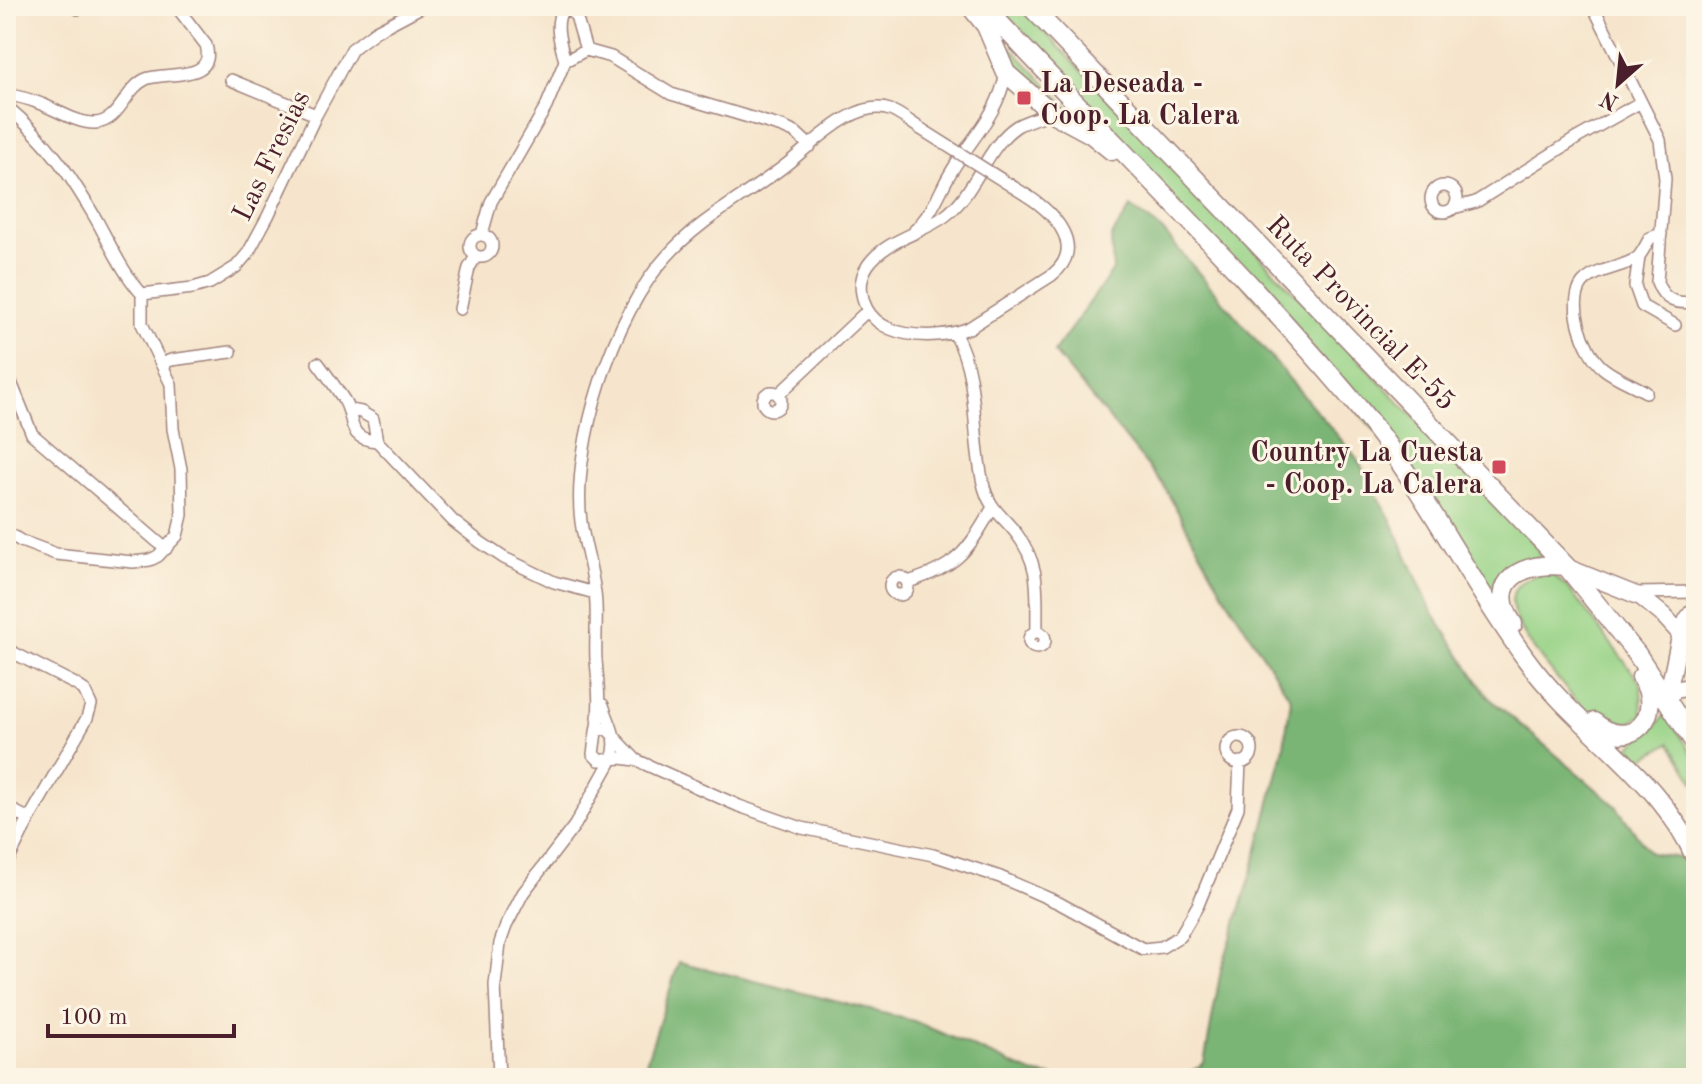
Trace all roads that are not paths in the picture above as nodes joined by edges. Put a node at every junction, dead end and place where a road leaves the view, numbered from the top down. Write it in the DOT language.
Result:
graph roads {
  1 [pos="176,6"];
  2 [pos="423,6"];
  3 [pos="970,6"];
  4 [pos="984,6"];
  5 [pos="1030,6"];
  6 [pos="1593,6"];
  7 [pos="586,50"];
  8 [pos="565,61"];
  9 [pos="1006,73"];
  10 [pos="231,80"];
  11 [pos="6,94"];
  12 [pos="1641,102"];
  13 [pos="6,106"];
  14 [pos="1052,113"];
  15 [pos="316,115"];
  16 [pos="810,146"];
  17 [pos="945,183"];
  18 [pos="963,199"];
  19 [pos="1455,202"];
  20 [pos="1661,234"];
  21 [pos="906,238"];
  22 [pos="1639,257"];
  23 [pos="1253,288"];
  24 [pos="142,294"];
  25 [pos="1696,302"];
  26 [pos="460,309"];
  27 [pos="867,311"];
  28 [pos="1675,325"];
  29 [pos="955,334"];
  30 [pos="231,352"];
  31 [pos="318,363"];
  32 [pos="162,364"];
  33 [pos="6,370"];
  34 [pos="1646,392"];
  35 [pos="778,395"];
  36 [pos="350,410"];
  37 [pos="377,441"];
  38 [pos="992,509"];
  39 [pos="6,532"];
  40 [pos="166,549"];
  41 [pos="1566,566"];
  42 [pos="908,582"];
  43 [pos="1631,592"];
  44 [pos="595,593"];
  45 [pos="1695,598"];
  46 [pos="1037,632"];
  47 [pos="1681,634"];
  48 [pos="6,649"];
  49 [pos="1696,651"];
  50 [pos="1637,654"];
  51 [pos="1526,659"];
  52 [pos="1696,685"];
  53 [pos="598,689"];
  54 [pos="1668,701"];
  55 [pos="1570,711"];
  56 [pos="1642,724"];
  57 [pos="596,732"];
  58 [pos="614,733"];
  59 [pos="1696,745"];
  60 [pos="593,754"];
  61 [pos="612,759"];
  62 [pos="636,760"];
  63 [pos="1240,762"];
  64 [pos="587,800"];
  65 [pos="6,807"];
  66 [pos="29,819"];
  67 [pos="1696,859"];
  68 [pos="6,865"];
  69 [pos="499,1078"];
  1 -- 11 [label="street"];
  2 -- 15 [label="street, Las Fresias"];
  3 -- 9 [label="main road"];
  4 -- 23 [label="main road"];
  5 -- 41 [label="main road, Ruta Provincial E-55"];
  6 -- 12 [label="street"];
  7 -- 8 [label="street"];
  7 -- 8 [label="street"];
  7 -- 16 [label="street"];
  8 -- 26 [label="street"];
  9 -- 14 [label="main road"];
  9 -- 17 [label="street"];
  10 -- 15 [label="street"];
  12 -- 19 [label="street"];
  12 -- 20 [label="street"];
  13 -- 24 [label="street"];
  14 -- 18 [label="street"];
  14 -- 23 [label="main road"];
  15 -- 24 [label="street, Las Fresias"];
  16 -- 29 [label="street, bridge"];
  16 -- 44 [label="street"];
  17 -- 18 [label="street"];
  17 -- 21 [label="street"];
  18 -- 21 [label="street"];
  20 -- 22 [label="street"];
  20 -- 25 [label="street"];
  21 -- 27 [label="street"];
  22 -- 28 [label="street"];
  22 -- 34 [label="street"];
  23 -- 51 [label="main road"];
  24 -- 32 [label="street"];
  27 -- 29 [label="street"];
  27 -- 35 [label="street"];
  29 -- 38 [label="street"];
  30 -- 32 [label="street"];
  31 -- 36 [label="street"];
  32 -- 40 [label="street"];
  33 -- 40 [label="street"];
  36 -- 37 [label="street"];
  36 -- 37 [label="street"];
  37 -- 44 [label="street"];
  38 -- 42 [label="street"];
  38 -- 46 [label="street"];
  39 -- 40 [label="street"];
  41 -- 43 [label="street"];
  41 -- 50 [label="main road, Ruta Provincial E-55"];
  41 -- 51 [label="main road"];
  43 -- 45 [label="street"];
  43 -- 47 [label="street"];
  44 -- 53 [label="street"];
  45 -- 47 [label="street"];
  47 -- 49 [label="street"];
  47 -- 54 [label="street"];
  48 -- 66 [label="street"];
  50 -- 54 [label="main road, Ruta Provincial E-55"];
  50 -- 56 [label="main road"];
  51 -- 55 [label="main road"];
  52 -- 54 [label="street"];
  53 -- 57 [label="street"];
  53 -- 58 [label="street"];
  54 -- 56 [label="main road"];
  54 -- 59 [label="main road, Ruta Provincial E-55"];
  55 -- 56 [label="main road"];
  55 -- 67 [label="main road"];
  57 -- 58 [label="street"];
  57 -- 60 [label="street"];
  58 -- 61 [label="street"];
  58 -- 62 [label="street"];
  60 -- 61 [label="street"];
  60 -- 64 [label="street"];
  61 -- 62 [label="street"];
  61 -- 64 [label="street"];
  62 -- 63 [label="street"];
  64 -- 69 [label="street"];
  65 -- 66 [label="street"];
  66 -- 68 [label="street"];
}
